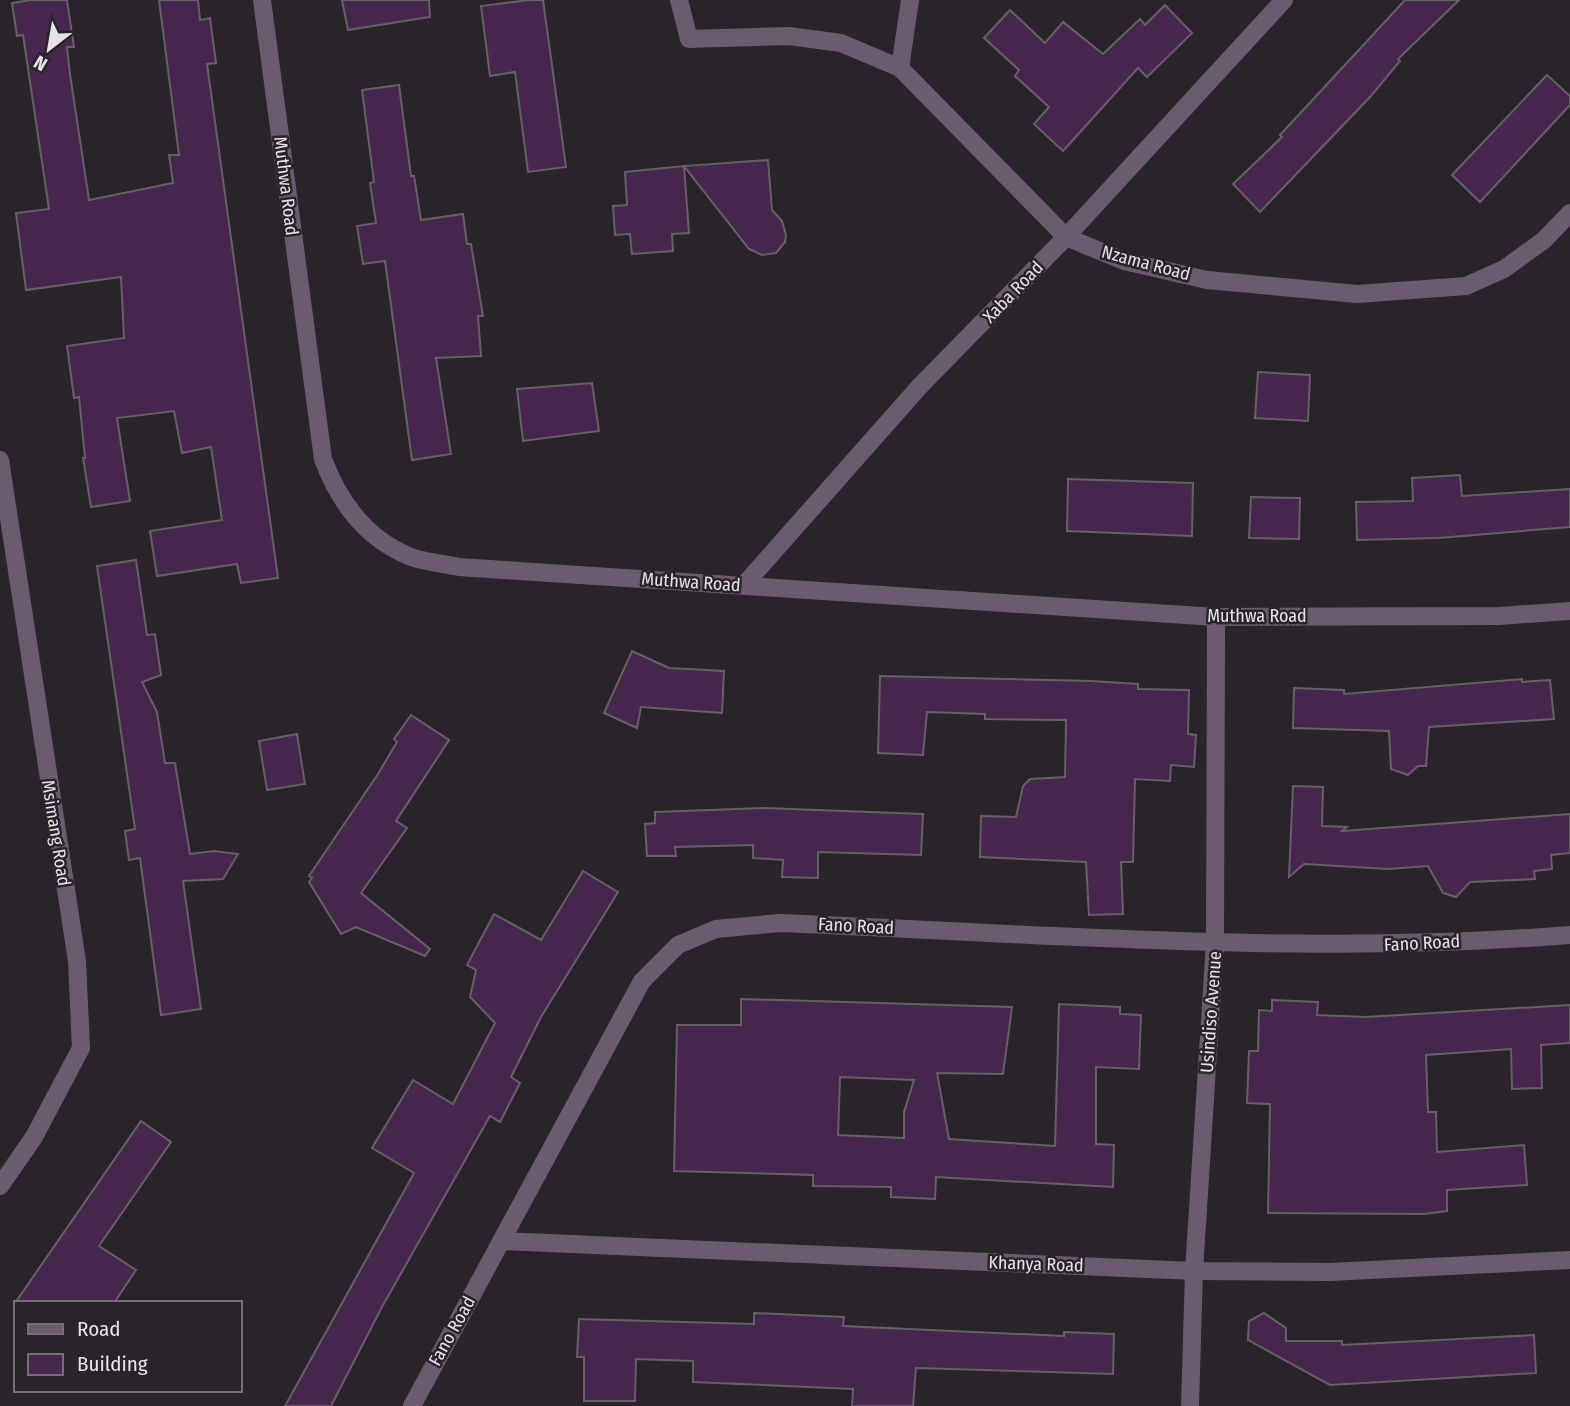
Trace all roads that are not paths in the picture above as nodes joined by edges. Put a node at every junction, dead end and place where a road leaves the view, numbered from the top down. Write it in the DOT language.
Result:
graph roads {
  1 [pos="262,0"];
  2 [pos="679,0"];
  3 [pos="910,0"];
  4 [pos="1284,0"];
  5 [pos="900,68"];
  6 [pos="1570,213"];
  7 [pos="1066,237"];
  8 [pos="0,460"];
  9 [pos="744,585"];
  10 [pos="1570,611"];
  11 [pos="1216,617"];
  12 [pos="1570,936"];
  13 [pos="1215,942"];
  14 [pos="0,1186"];
  15 [pos="501,1241"];
  16 [pos="1570,1260"];
  17 [pos="1194,1271"];
  18 [pos="412,1406"];
  19 [pos="1189,1406"];
  1 -- 9 [label="street, Muthwa Road"];
  2 -- 5 [label="street, Nzama Road"];
  3 -- 5 [label="street"];
  4 -- 7 [label="street, Xaba Road"];
  5 -- 7 [label="street, Nzama Road"];
  6 -- 7 [label="street, Nzama Road"];
  7 -- 9 [label="street, Xaba Road"];
  8 -- 14 [label="street, Msimang Road"];
  9 -- 11 [label="street, Muthwa Road"];
  10 -- 11 [label="street, Muthwa Road"];
  11 -- 13 [label="street, Usindiso Avenue"];
  12 -- 13 [label="street, Fano Road"];
  13 -- 15 [label="street, Fano Road"];
  13 -- 17 [label="street, Usindiso Avenue"];
  15 -- 17 [label="street, Khanya Road"];
  15 -- 18 [label="street, Fano Road"];
  16 -- 17 [label="street, Khanya Road"];
  17 -- 19 [label="street, Usindiso Avenue"];
}
